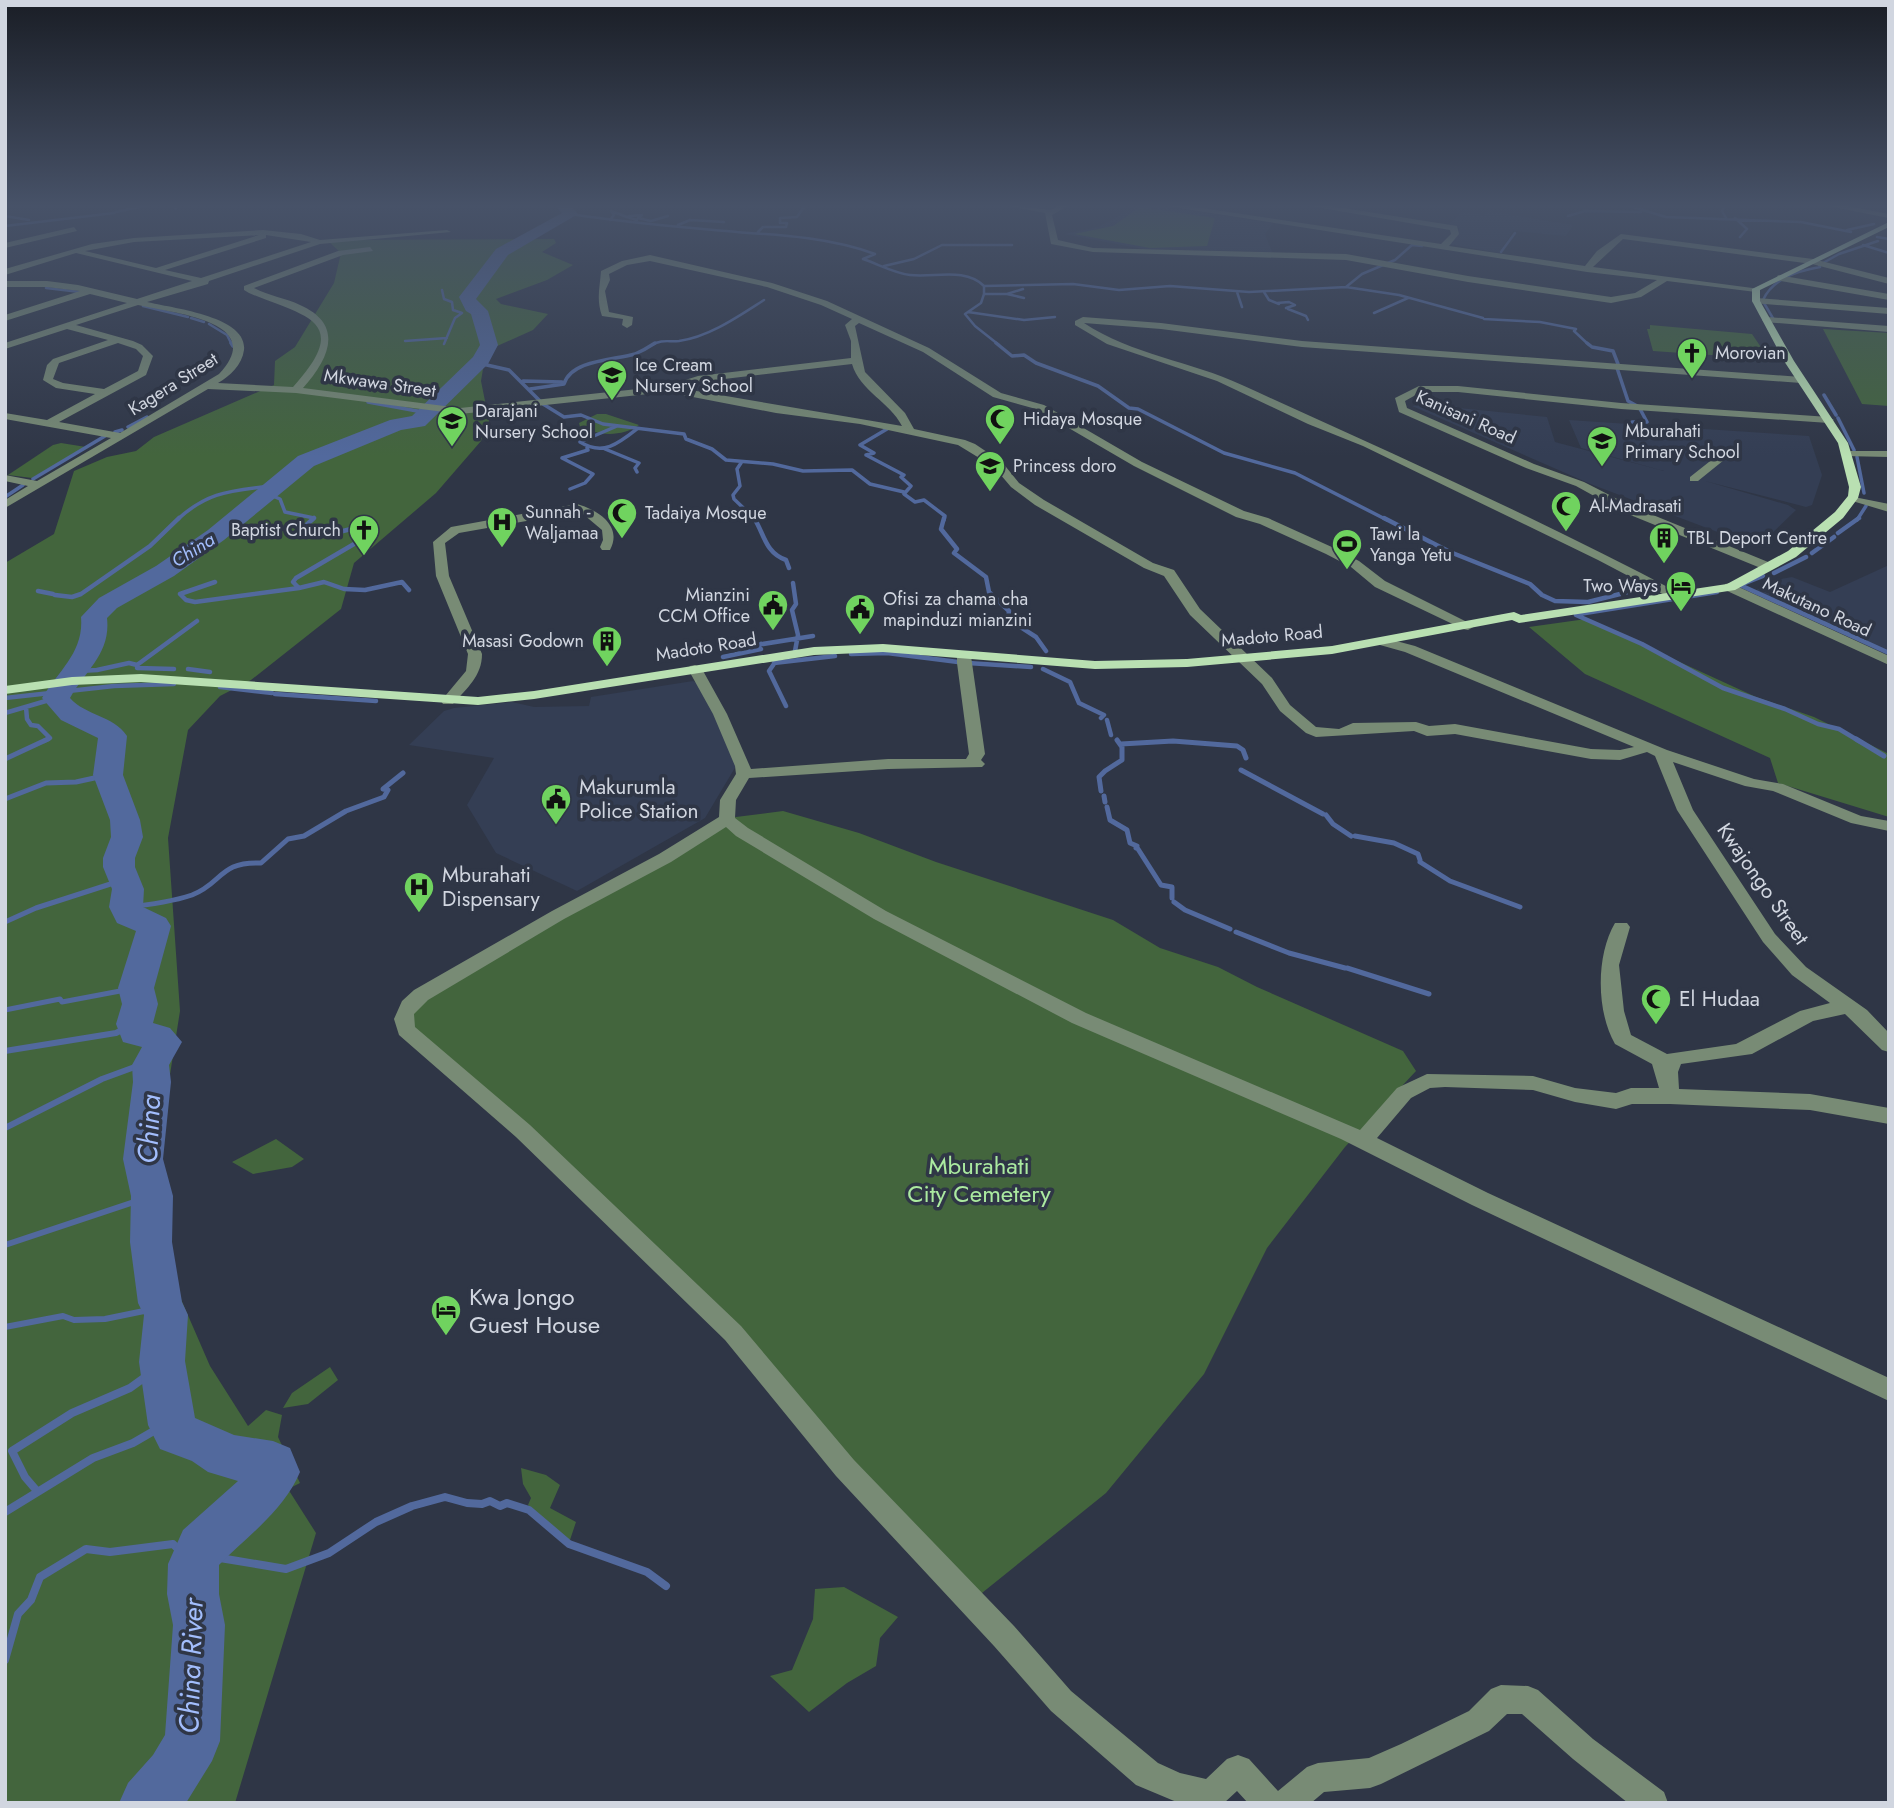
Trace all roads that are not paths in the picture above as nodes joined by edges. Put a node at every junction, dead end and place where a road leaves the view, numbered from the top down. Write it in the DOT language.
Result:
graph roads {
  1 [pos="73,288"];
  2 [pos="185,288"];
  3 [pos="248,288"];
  4 [pos="602,288"];
  5 [pos="782,288"];
  6 [pos="1532,288"];
  7 [pos="1649,288"];
  8 [pos="1750,288"];
  9 [pos="1829,288"];
  10 [pos="1756,289"];
  11 [pos="89,291"];
  12 [pos="1889,297"];
  13 [pos="1756,301"];
  14 [pos="139,303"];
  15 [pos="1889,311"];
  16 [pos="5,318"];
  17 [pos="859,318"];
  18 [pos="1767,320"];
  19 [pos="628,325"];
  20 [pos="68,326"];
  21 [pos="1889,329"];
  22 [pos="119,339"];
  23 [pos="5,346"];
  24 [pos="854,361"];
  25 [pos="1801,380"];
  26 [pos="208,386"];
  27 [pos="667,389"];
  28 [pos="296,390"];
  29 [pos="107,393"];
  30 [pos="5,416"];
  31 [pos="1829,421"];
  32 [pos="47,424"];
  33 [pos="909,431"];
  34 [pos="121,436"];
  35 [pos="1848,454"];
  36 [pos="1889,454"];
  37 [pos="1718,460"];
  38 [pos="5,478"];
  39 [pos="1694,479"];
  40 [pos="39,485"];
  41 [pos="1853,498"];
  42 [pos="5,505"];
  43 [pos="1889,506"];
  44 [pos="606,547"];
  45 [pos="1768,567"];
  46 [pos="1730,587"];
  47 [pos="1674,596"];
  48 [pos="1468,626"];
  49 [pos="1385,642"];
  50 [pos="964,656"];
  51 [pos="1241,657"];
  52 [pos="1889,662"];
  53 [pos="695,669"];
  54 [pos="5,690"];
  55 [pos="448,701"];
  56 [pos="1656,750"];
  57 [pos="744,774"];
  58 [pos="727,819"];
  59 [pos="1889,826"];
  60 [pos="1621,927"];
  61 [pos="1846,1007"];
  62 [pos="1889,1045"];
  63 [pos="1670,1088"];
  64 [pos="1889,1116"];
  65 [pos="1363,1140"];
  66 [pos="1889,1390"];
  67 [pos="1269,1803"];
  68 [pos="1287,1803"];
  69 [pos="1653,1803"];
  1 -- 11 [label="street, Kagera Street"];
  2 -- 14 [label="street"];
  3 -- 28 [label="street, Mkwawa Street"];
  4 -- 19 [label="street"];
  5 -- 17 [label="street"];
  6 -- 7 [label="street"];
  8 -- 10 [label="street"];
  9 -- 12 [label="street"];
  10 -- 13 [label="main road"];
  11 -- 14 [label="street, Kagera Street"];
  11 -- 16 [label="street"];
  13 -- 15 [label="street"];
  13 -- 18 [label="main road"];
  14 -- 20 [label="street"];
  14 -- 26 [label="street, Kagera Street"];
  17 -- 24 [label="street"];
  17 -- 48 [label="street"];
  18 -- 21 [label="street"];
  18 -- 25 [label="main road"];
  20 -- 22 [label="street"];
  20 -- 23 [label="street"];
  22 -- 29 [label="street"];
  22 -- 29 [label="street"];
  24 -- 27 [label="street"];
  24 -- 33 [label="street"];
  25 -- 31 [label="main road"];
  25 -- 47 [label="street"];
  26 -- 28 [label="street, Mkwawa Street"];
  26 -- 34 [label="street, Kagera Street"];
  27 -- 28 [label="street, Mkwawa Street"];
  27 -- 33 [label="street"];
  29 -- 32 [label="street"];
  30 -- 32 [label="street"];
  31 -- 35 [label="main road"];
  31 -- 45 [label="street, Kanisani Road"];
  32 -- 34 [label="street"];
  33 -- 51 [label="street"];
  34 -- 40 [label="street, Kagera Street"];
  35 -- 36 [label="street"];
  35 -- 41 [label="main road"];
  37 -- 39 [label="street"];
  38 -- 40 [label="street"];
  40 -- 42 [label="street, Kagera Street"];
  41 -- 43 [label="street"];
  41 -- 45 [label="main road, Madoto Road"];
  44 -- 55 [label="street"];
  45 -- 46 [label="main road, Madoto Road"];
  46 -- 47 [label="main road, Madoto Road"];
  46 -- 52 [label="street, Makutano Road"];
  47 -- 48 [label="main road, Madoto Road"];
  48 -- 49 [label="main road, Madoto Road"];
  49 -- 51 [label="main road, Madoto Road"];
  49 -- 56 [label="street"];
  50 -- 51 [label="main road, Madoto Road"];
  50 -- 53 [label="main road, Madoto Road"];
  50 -- 57 [label="street"];
  51 -- 56 [label="street"];
  53 -- 55 [label="main road, Madoto Road"];
  53 -- 57 [label="street"];
  54 -- 55 [label="main road, Madoto Road"];
  56 -- 59 [label="street"];
  56 -- 61 [label="street, Kwajongo Street"];
  57 -- 58 [label="street"];
  58 -- 65 [label="street"];
  58 -- 67 [label="street"];
  60 -- 63 [label="street"];
  61 -- 62 [label="street, Kwajongo Street"];
  61 -- 63 [label="street"];
  63 -- 64 [label="street"];
  63 -- 65 [label="street"];
  65 -- 66 [label="street"];
  68 -- 69 [label="street"];
}
